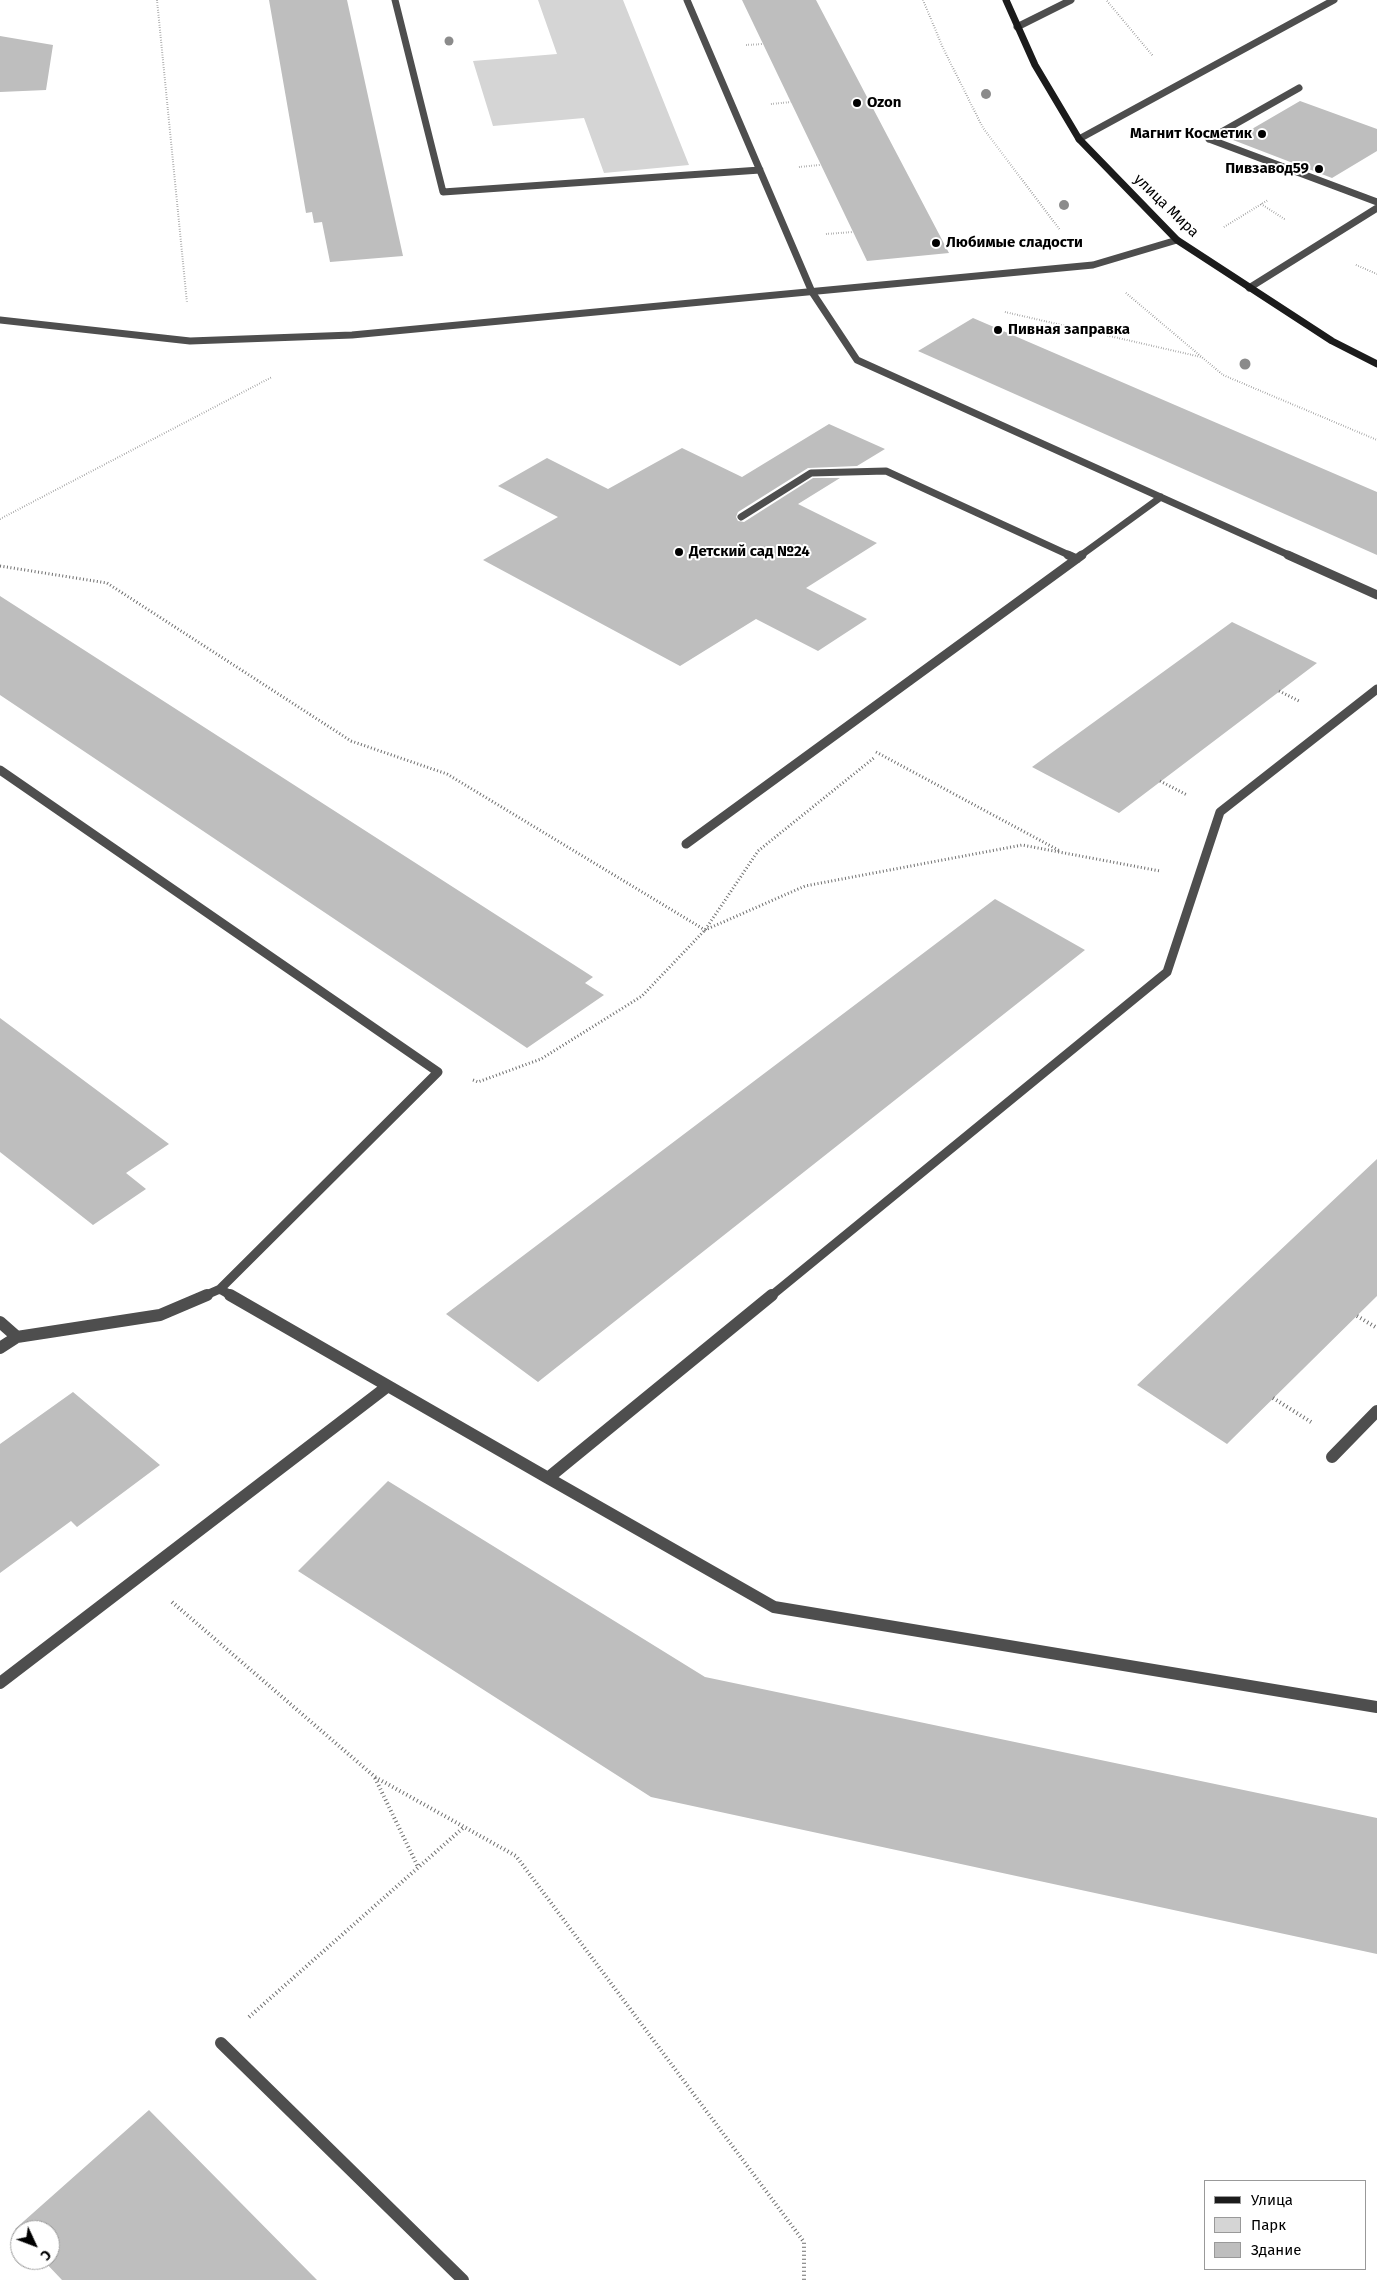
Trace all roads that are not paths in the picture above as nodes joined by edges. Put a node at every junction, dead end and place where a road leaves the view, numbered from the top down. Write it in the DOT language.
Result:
graph roads {
  1 [pos="395,0"];
  2 [pos="686,0"];
  3 [pos="1006,0"];
  4 [pos="1071,0"];
  5 [pos="1334,0"];
  6 [pos="1017,27"];
  7 [pos="1298,88"];
  8 [pos="1079,139"];
  9 [pos="760,170"];
  10 [pos="1377,202"];
  11 [pos="1377,208"];
  12 [pos="1177,240"];
  13 [pos="1249,288"];
  14 [pos="812,292"];
  15 [pos="0,320"];
  16 [pos="1377,364"];
  17 [pos="1160,497"];
  18 [pos="742,517"];
  19 [pos="1077,558"];
  20 [pos="1377,595"];
  21 [pos="1377,689"];
  22 [pos="0,770"];
  23 [pos="686,844"];
  24 [pos="220,1289"];
  25 [pos="0,1322"];
  26 [pos="17,1337"];
  27 [pos="0,1348"];
  28 [pos="388,1386"];
  29 [pos="1377,1411"];
  30 [pos="1332,1457"];
  31 [pos="548,1478"];
  32 [pos="0,1683"];
  33 [pos="1377,1707"];
  34 [pos="221,2043"];
  35 [pos="463,2280"];
  1 -- 9 [label="street"];
  2 -- 9 [label="street"];
  3 -- 6 [label="street, улица Мира"];
  4 -- 6 [label="street"];
  5 -- 8 [label="street"];
  6 -- 8 [label="street, улица Мира"];
  7 -- 10 [label="street"];
  8 -- 12 [label="street, улица Мира"];
  9 -- 14 [label="street"];
  11 -- 13 [label="street"];
  12 -- 13 [label="street, улица Мира"];
  12 -- 14 [label="street"];
  13 -- 16 [label="street, улица Мира"];
  14 -- 15 [label="street"];
  14 -- 17 [label="street"];
  17 -- 19 [label="street"];
  17 -- 20 [label="street"];
  18 -- 19 [label="street"];
  19 -- 23 [label="street"];
  21 -- 31 [label="street"];
  22 -- 24 [label="street"];
  24 -- 26 [label="street"];
  24 -- 28 [label="street"];
  25 -- 26 [label="street"];
  26 -- 27 [label="street"];
  28 -- 31 [label="street"];
  28 -- 32 [label="street"];
  29 -- 30 [label="street"];
  31 -- 33 [label="street"];
  34 -- 35 [label="street"];
}
